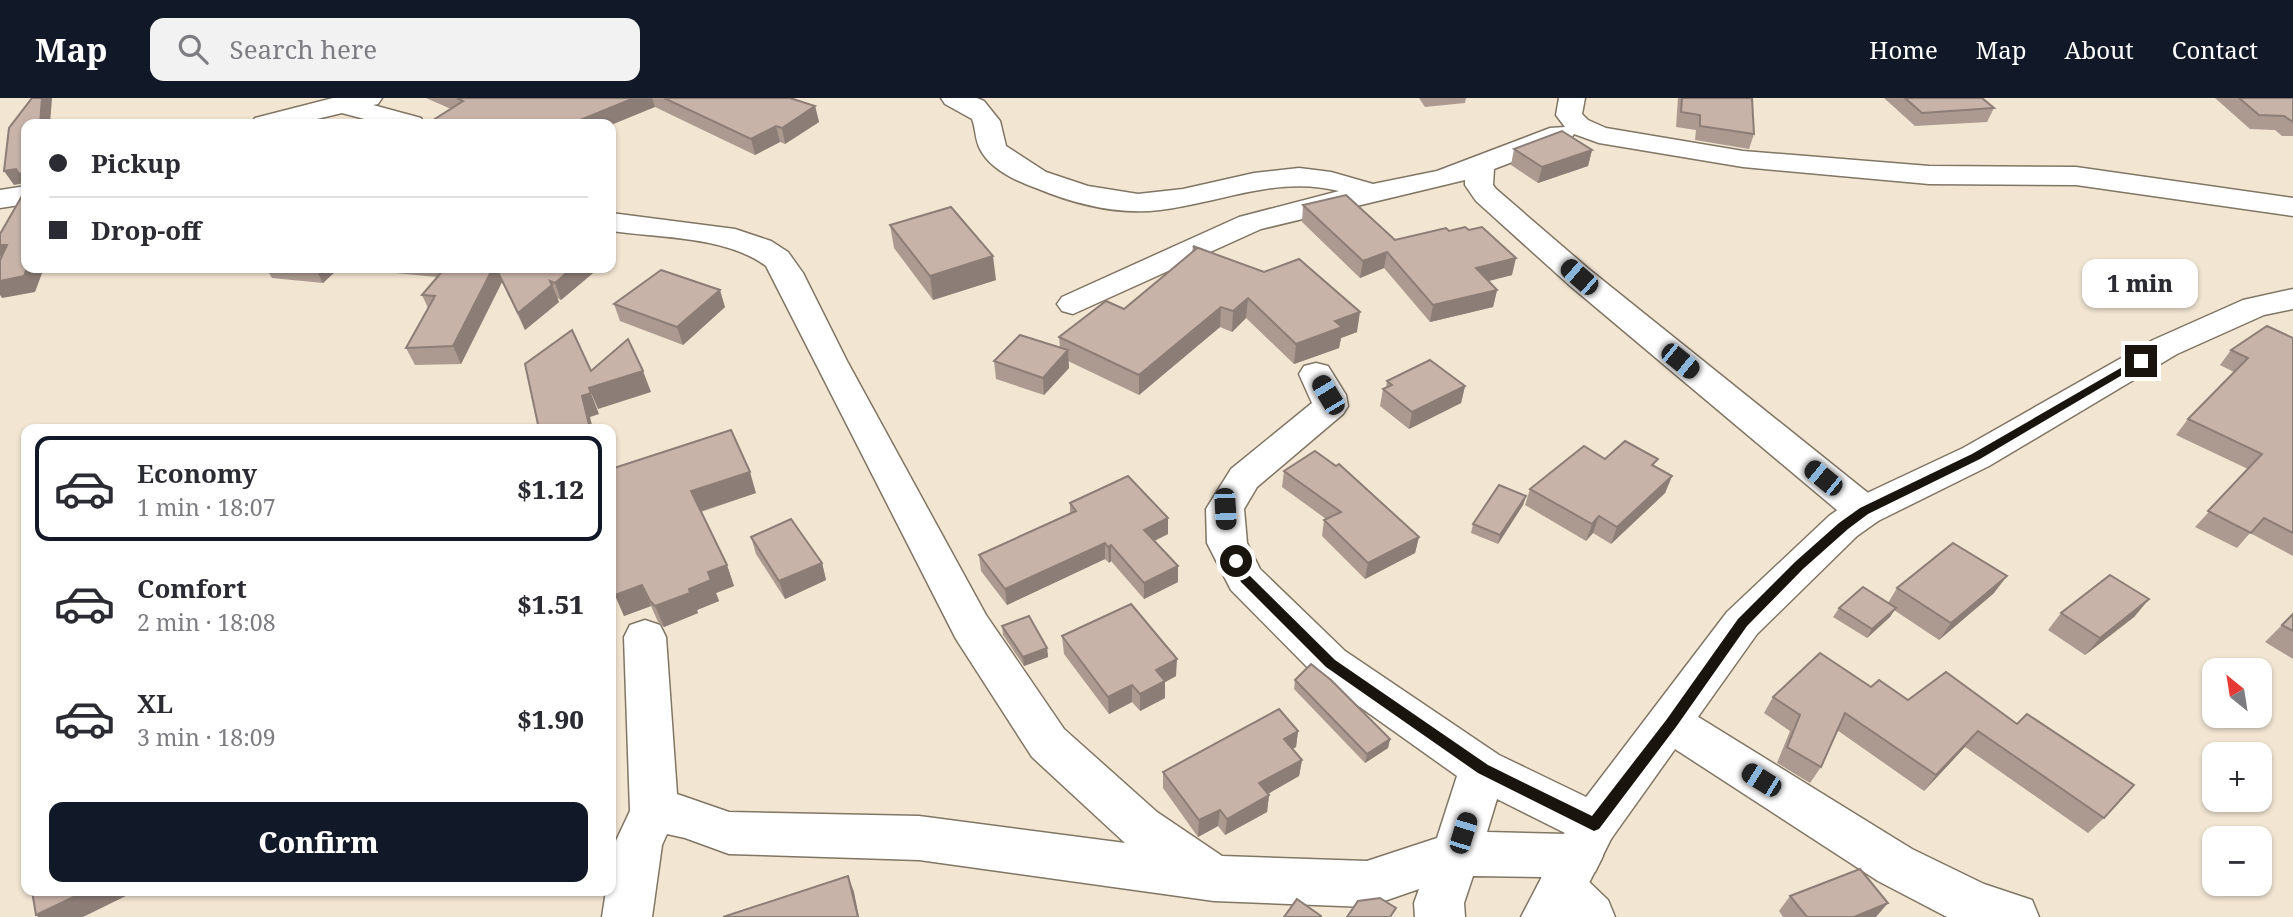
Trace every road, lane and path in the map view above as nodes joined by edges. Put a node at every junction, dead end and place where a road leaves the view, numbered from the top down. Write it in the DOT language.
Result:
graph roads {
  1 [pos="369,98"];
  2 [pos="954,98"];
  3 [pos="341,104"];
  4 [pos="1575,112"];
  5 [pos="284,119"];
  6 [pos="394,119"];
  7 [pos="1480,167"];
  8 [pos="1381,194"];
  9 [pos="21,196"];
  10 [pos="0,199"];
  11 [pos="2293,207"];
  12 [pos="616,223"];
  13 [pos="2293,299"];
  14 [pos="1073,304"];
  15 [pos="1316,374"];
  16 [pos="1864,511"];
  17 [pos="645,637"];
  18 [pos="1671,723"];
  19 [pos="1483,769"];
  20 [pos="654,811"];
  21 [pos="1456,854"];
  22 [pos="1214,878"];
  23 [pos="1574,881"];
  24 [pos="627,917"];
  25 [pos="1440,917"];
  26 [pos="2014,917"];
  1 -- 3 [label="street"];
  2 -- 8 [label="street"];
  3 -- 5 [label="street"];
  3 -- 6 [label="street"];
  4 -- 7 [label="street"];
  4 -- 11 [label="street"];
  7 -- 8 [label="street"];
  7 -- 16 [label="street"];
  8 -- 14 [label="street"];
  9 -- 10 [label="street"];
  12 -- 22 [label="street"];
  13 -- 16 [label="street"];
  15 -- 19 [label="street"];
  16 -- 18 [label="street"];
  17 -- 20 [label="street"];
  18 -- 23 [label="street"];
  18 -- 26 [label="street"];
  19 -- 21 [label="street"];
  19 -- 23 [label="street"];
  20 -- 22 [label="street"];
  20 -- 24 [label="street"];
  21 -- 22 [label="street"];
  21 -- 23 [label="street"];
  21 -- 25 [label="street"];
}
